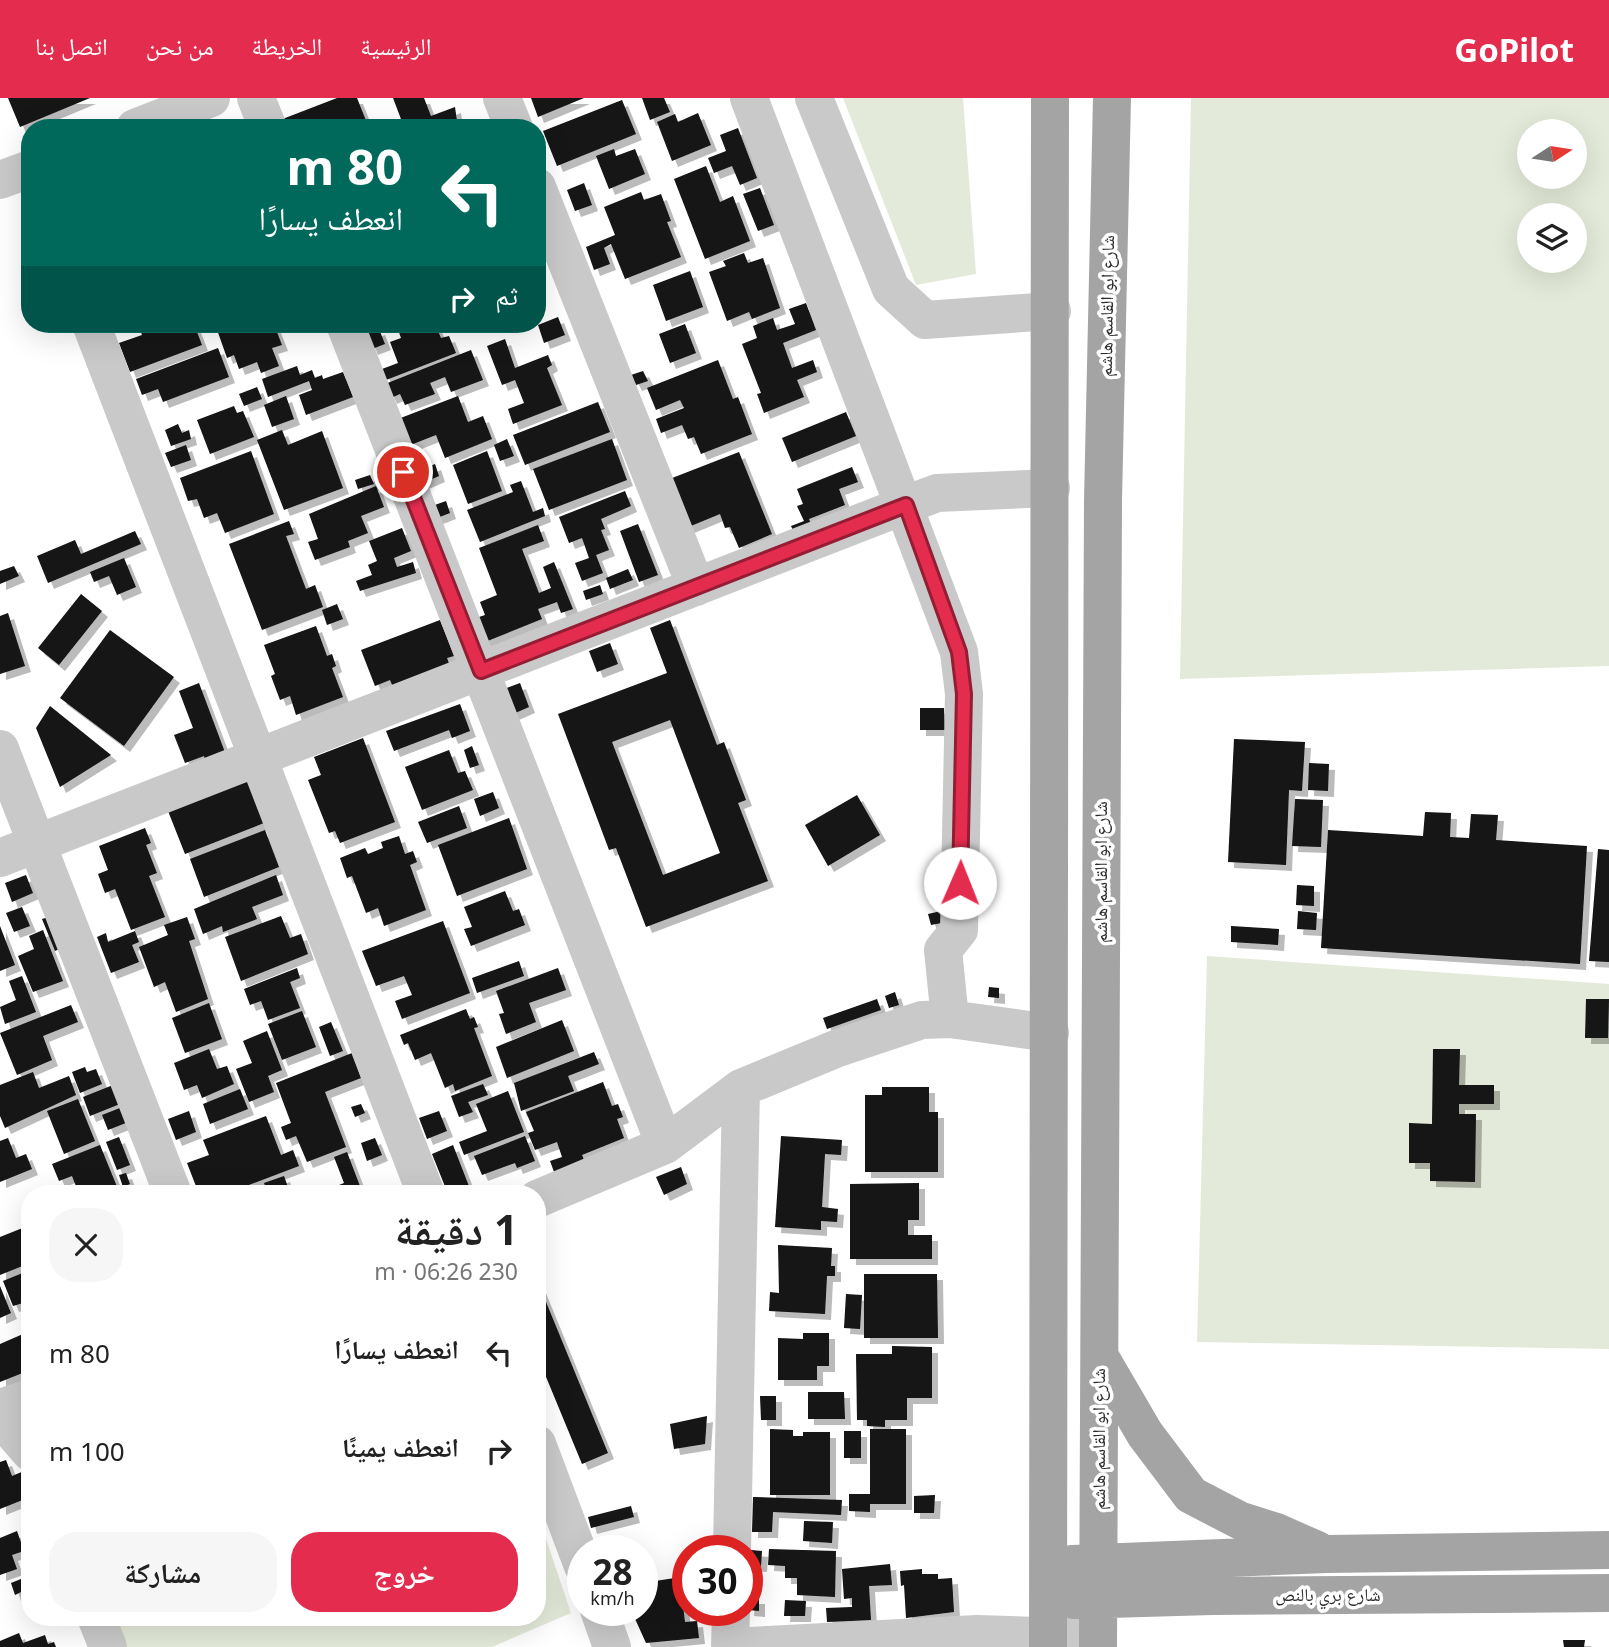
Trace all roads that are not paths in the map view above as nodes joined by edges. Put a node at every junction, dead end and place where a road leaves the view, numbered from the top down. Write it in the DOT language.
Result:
graph roads {
  1 [pos="211,98"];
  2 [pos="256,98"];
  3 [pos="502,98"];
  4 [pos="749,98"];
  5 [pos="814,98"];
  6 [pos="1050,98"];
  7 [pos="1112,98"];
  8 [pos="143,116"];
  9 [pos="264,119"];
  10 [pos="510,119"];
  11 [pos="21,172"];
  12 [pos="0,180"];
  13 [pos="546,210"];
  14 [pos="1052,311"];
  15 [pos="95,333"];
  16 [pos="349,333"];
  17 [pos="1051,488"];
  18 [pos="906,505"];
  19 [pos="696,587"];
  20 [pos="481,671"];
  21 [pos="0,748"];
  22 [pos="260,757"];
  23 [pos="36,844"];
  24 [pos="0,858"];
  25 [pos="950,1019"];
  26 [pos="1050,1033"];
  27 [pos="741,1088"];
  28 [pos="665,1145"];
  29 [pos="169,1185"];
  30 [pos="423,1185"];
  31 [pos="546,1195"];
  32 [pos="1099,1357"];
  33 [pos="21,1401"];
  34 [pos="0,1408"];
  35 [pos="0,1417"];
  36 [pos="21,1442"];
  37 [pos="546,1468"];
  38 [pos="571,1535"];
  39 [pos="732,1535"];
  40 [pos="1609,1550"];
  41 [pos="1326,1554"];
  42 [pos="1098,1581"];
  43 [pos="1048,1582"];
  44 [pos="1609,1593"];
  45 [pos="100,1626"];
  46 [pos="605,1626"];
  47 [pos="731,1626"];
  48 [pos="1098,1642"];
  49 [pos="1048,1643"];
  50 [pos="108,1647"];
  51 [pos="612,1647"];
  52 [pos="730,1647"];
  1 -- 8 [label="street"];
  2 -- 9 [label="street"];
  3 -- 10 [label="street"];
  4 -- 18 [label="street"];
  5 -- 14 [label="street"];
  6 -- 14 [label="main road"];
  7 -- 32 [label="main road, شارع ابو القاسم هاشم"];
  11 -- 12 [label="street"];
  13 -- 19 [label="street"];
  14 -- 17 [label="main road"];
  15 -- 22 [label="street"];
  16 -- 20 [label="street"];
  17 -- 18 [label="street"];
  17 -- 26 [label="main road"];
  18 -- 19 [label="street"];
  18 -- 25 [label="street"];
  19 -- 20 [label="street"];
  20 -- 22 [label="street"];
  20 -- 28 [label="street"];
  21 -- 23 [label="street"];
  22 -- 23 [label="street"];
  22 -- 30 [label="street"];
  23 -- 24 [label="street"];
  23 -- 29 [label="street"];
  25 -- 26 [label="street"];
  25 -- 27 [label="street"];
  26 -- 43 [label="main road"];
  27 -- 28 [label="street"];
  27 -- 39 [label="street"];
  28 -- 31 [label="street"];
  32 -- 41 [label="main road"];
  32 -- 42 [label="main road, شارع ابو القاسم هاشم"];
  33 -- 34 [label="street"];
  35 -- 36 [label="street"];
  37 -- 38 [label="street"];
  40 -- 41 [label="main road, شارع بري بالنص"];
  41 -- 42 [label="main road, شارع بري بالنص"];
  42 -- 43 [label="main road, شارع بري بالنص"];
  42 -- 44 [label="main road, شارع بري بالنص"];
  42 -- 48 [label="main road, شارع ابو القاسم هاشم"];
  43 -- 49 [label="main road"];
  45 -- 50 [label="street"];
  46 -- 51 [label="street"];
  47 -- 52 [label="street"];
  48 -- 49 [label="street"];
  49 -- 52 [label="street"];
}
